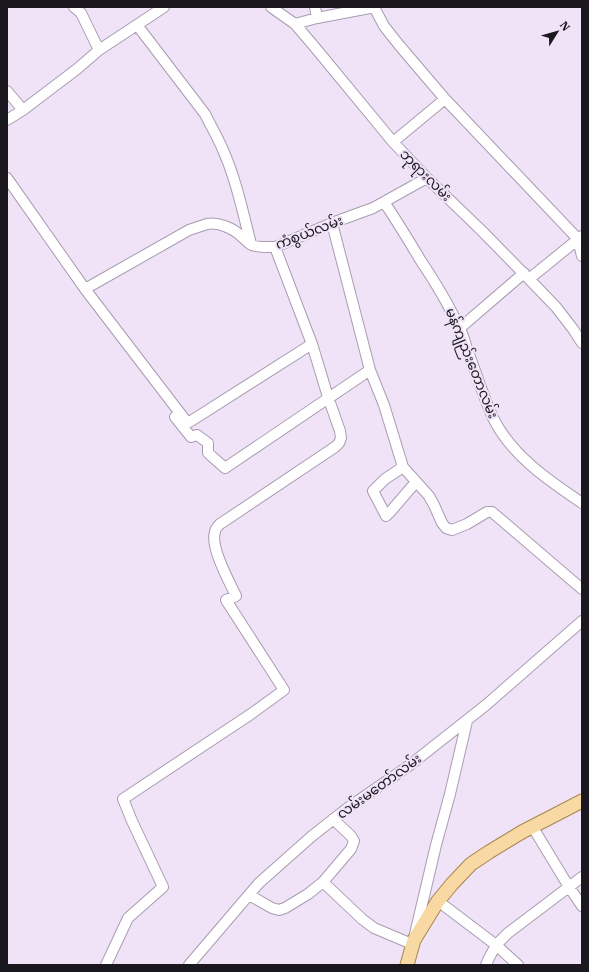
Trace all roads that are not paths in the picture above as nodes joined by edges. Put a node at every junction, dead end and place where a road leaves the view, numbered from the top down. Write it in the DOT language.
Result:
graph roads {
  1 [pos="74,7"];
  2 [pos="164,7"];
  3 [pos="271,7"];
  4 [pos="315,7"];
  5 [pos="374,7"];
  6 [pos="317,18"];
  7 [pos="295,24"];
  8 [pos="137,25"];
  9 [pos="99,50"];
  10 [pos="7,91"];
  11 [pos="445,99"];
  12 [pos="23,110"];
  13 [pos="7,120"];
  14 [pos="393,142"];
  15 [pos="7,178"];
  16 [pos="427,178"];
  17 [pos="384,202"];
  18 [pos="332,223"];
  19 [pos="580,238"];
  20 [pos="251,245"];
  21 [pos="275,247"];
  22 [pos="582,256"];
  23 [pos="527,276"];
  24 [pos="85,289"];
  25 [pos="577,327"];
  26 [pos="460,328"];
  27 [pos="582,343"];
  28 [pos="312,344"];
  29 [pos="370,370"];
  30 [pos="328,397"];
  31 [pos="160,398"];
  32 [pos="403,467"];
  33 [pos="416,482"];
  34 [pos="582,503"];
  35 [pos="582,589"];
  36 [pos="582,621"];
  37 [pos="466,721"];
  38 [pos="582,801"];
  39 [pos="333,820"];
  40 [pos="532,826"];
  41 [pos="582,877"];
  42 [pos="323,882"];
  43 [pos="569,887"];
  44 [pos="249,895"];
  45 [pos="438,901"];
  46 [pos="582,906"];
  47 [pos="413,942"];
  48 [pos="496,945"];
  49 [pos="106,965"];
  50 [pos="189,965"];
  51 [pos="407,965"];
  52 [pos="486,965"];
  53 [pos="518,965"];
  1 -- 9 [label="street"];
  2 -- 8 [label="street"];
  3 -- 7 [label="street, ဘုရားလမ်း"];
  4 -- 6 [label="street"];
  5 -- 6 [label="street"];
  5 -- 11 [label="street"];
  6 -- 7 [label="street"];
  7 -- 14 [label="street, ဘုရားလမ်း"];
  8 -- 9 [label="street"];
  8 -- 20 [label="street"];
  9 -- 12 [label="street"];
  10 -- 12 [label="street"];
  11 -- 14 [label="street"];
  11 -- 19 [label="street"];
  12 -- 13 [label="street"];
  14 -- 16 [label="street, ဘုရားလမ်း"];
  15 -- 24 [label="street"];
  16 -- 17 [label="street, ကံစွယ်လမ်း"];
  16 -- 23 [label="street, ဘုရားလမ်း"];
  17 -- 18 [label="street, ကံစွယ်လမ်း"];
  17 -- 26 [label="street, မန်ကျည်းတောလမ်း"];
  18 -- 21 [label="street, ကံစွယ်လမ်း"];
  18 -- 29 [label="street"];
  19 -- 22 [label="street"];
  19 -- 23 [label="street"];
  20 -- 21 [label="street, ကံစွယ်လမ်း"];
  20 -- 24 [label="street"];
  21 -- 28 [label="street"];
  23 -- 25 [label="street, ဘုရားလမ်း"];
  23 -- 26 [label="street"];
  24 -- 28 [label="street"];
  25 -- 27 [label="street, ဘုရားလမ်း"];
  26 -- 34 [label="street, မန်ကျည်းတောလမ်း"];
  28 -- 30 [label="street"];
  29 -- 30 [label="street"];
  29 -- 32 [label="street"];
  30 -- 31 [label="street"];
  30 -- 49 [label="street"];
  32 -- 33 [label="street"];
  32 -- 33 [label="street"];
  33 -- 35 [label="street"];
  36 -- 37 [label="street, လမ်းမတော်လမ်း"];
  37 -- 39 [label="street, လမ်းမတော်လမ်း"];
  37 -- 47 [label="street"];
  38 -- 40 [label="main road"];
  39 -- 42 [label="street"];
  39 -- 44 [label="street, လမ်းမတော်လမ်း"];
  40 -- 43 [label="street"];
  40 -- 45 [label="main road"];
  41 -- 43 [label="street"];
  42 -- 44 [label="street"];
  42 -- 47 [label="street"];
  43 -- 46 [label="street"];
  43 -- 48 [label="street"];
  44 -- 50 [label="street, လမ်းမတော်လမ်း"];
  45 -- 47 [label="main road"];
  45 -- 48 [label="street"];
  47 -- 51 [label="main road"];
  48 -- 52 [label="street"];
  48 -- 53 [label="street"];
}
